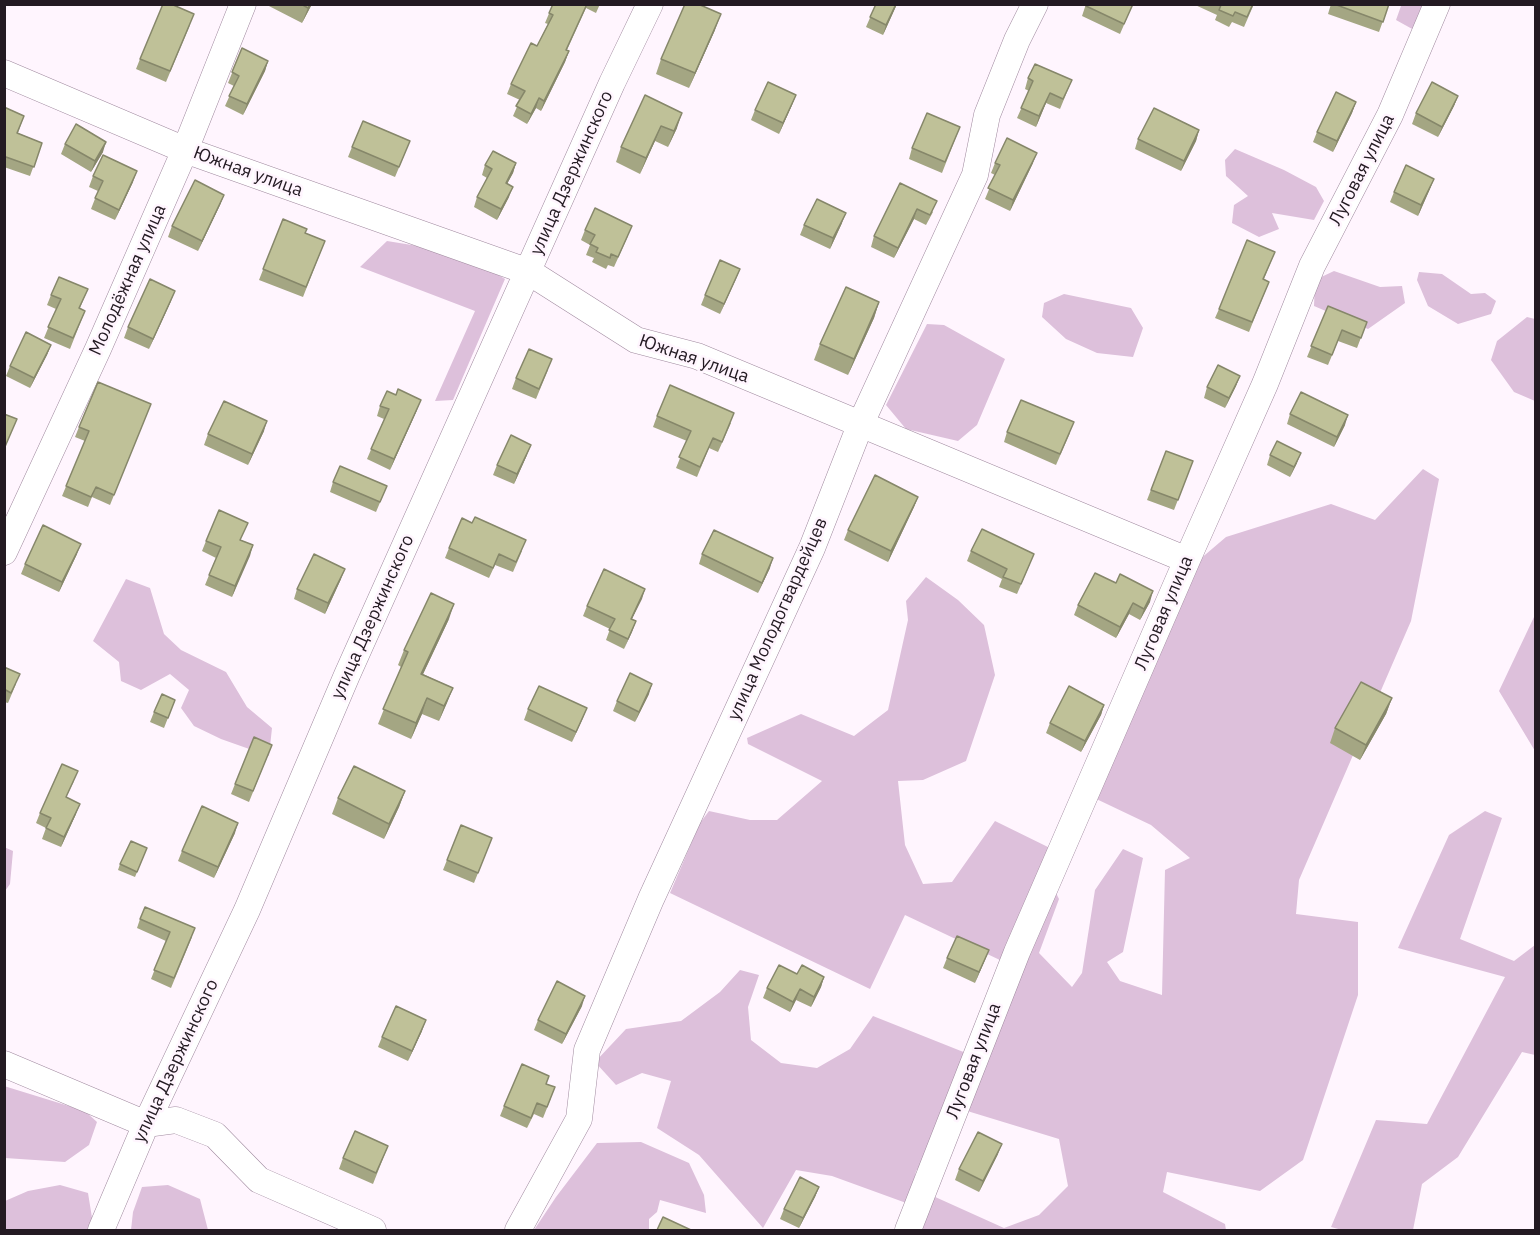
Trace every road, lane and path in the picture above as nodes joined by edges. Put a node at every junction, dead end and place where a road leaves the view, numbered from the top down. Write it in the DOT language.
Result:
graph roads {
  1 [pos="243,4"];
  2 [pos="650,4"];
  3 [pos="1035,4"];
  4 [pos="1437,4"];
  5 [pos="4,73"];
  6 [pos="185,150"];
  7 [pos="529,272"];
  8 [pos="861,423"];
  9 [pos="4,552"];
  10 [pos="1187,560"];
  11 [pos="4,1064"];
  12 [pos="146,1124"];
  13 [pos="101,1230"];
  14 [pos="373,1230"];
  15 [pos="518,1230"];
  16 [pos="908,1230"];
  1 -- 6 [label="street, Молодёжная улица"];
  2 -- 7 [label="street, улица Дзержинского"];
  3 -- 8 [label="street, улица Молодогвардейцев"];
  4 -- 10 [label="street, Луговая улица"];
  5 -- 6 [label="street, Южная улица"];
  6 -- 7 [label="street, Южная улица"];
  6 -- 9 [label="street, Молодёжная улица"];
  7 -- 8 [label="street, Южная улица"];
  7 -- 12 [label="street, улица Дзержинского"];
  8 -- 10 [label="street, Южная улица"];
  8 -- 15 [label="street, улица Молодогвардейцев"];
  10 -- 16 [label="street, Луговая улица"];
  11 -- 12 [label="street"];
  12 -- 13 [label="street, улица Дзержинского"];
  12 -- 14 [label="street"];
}
